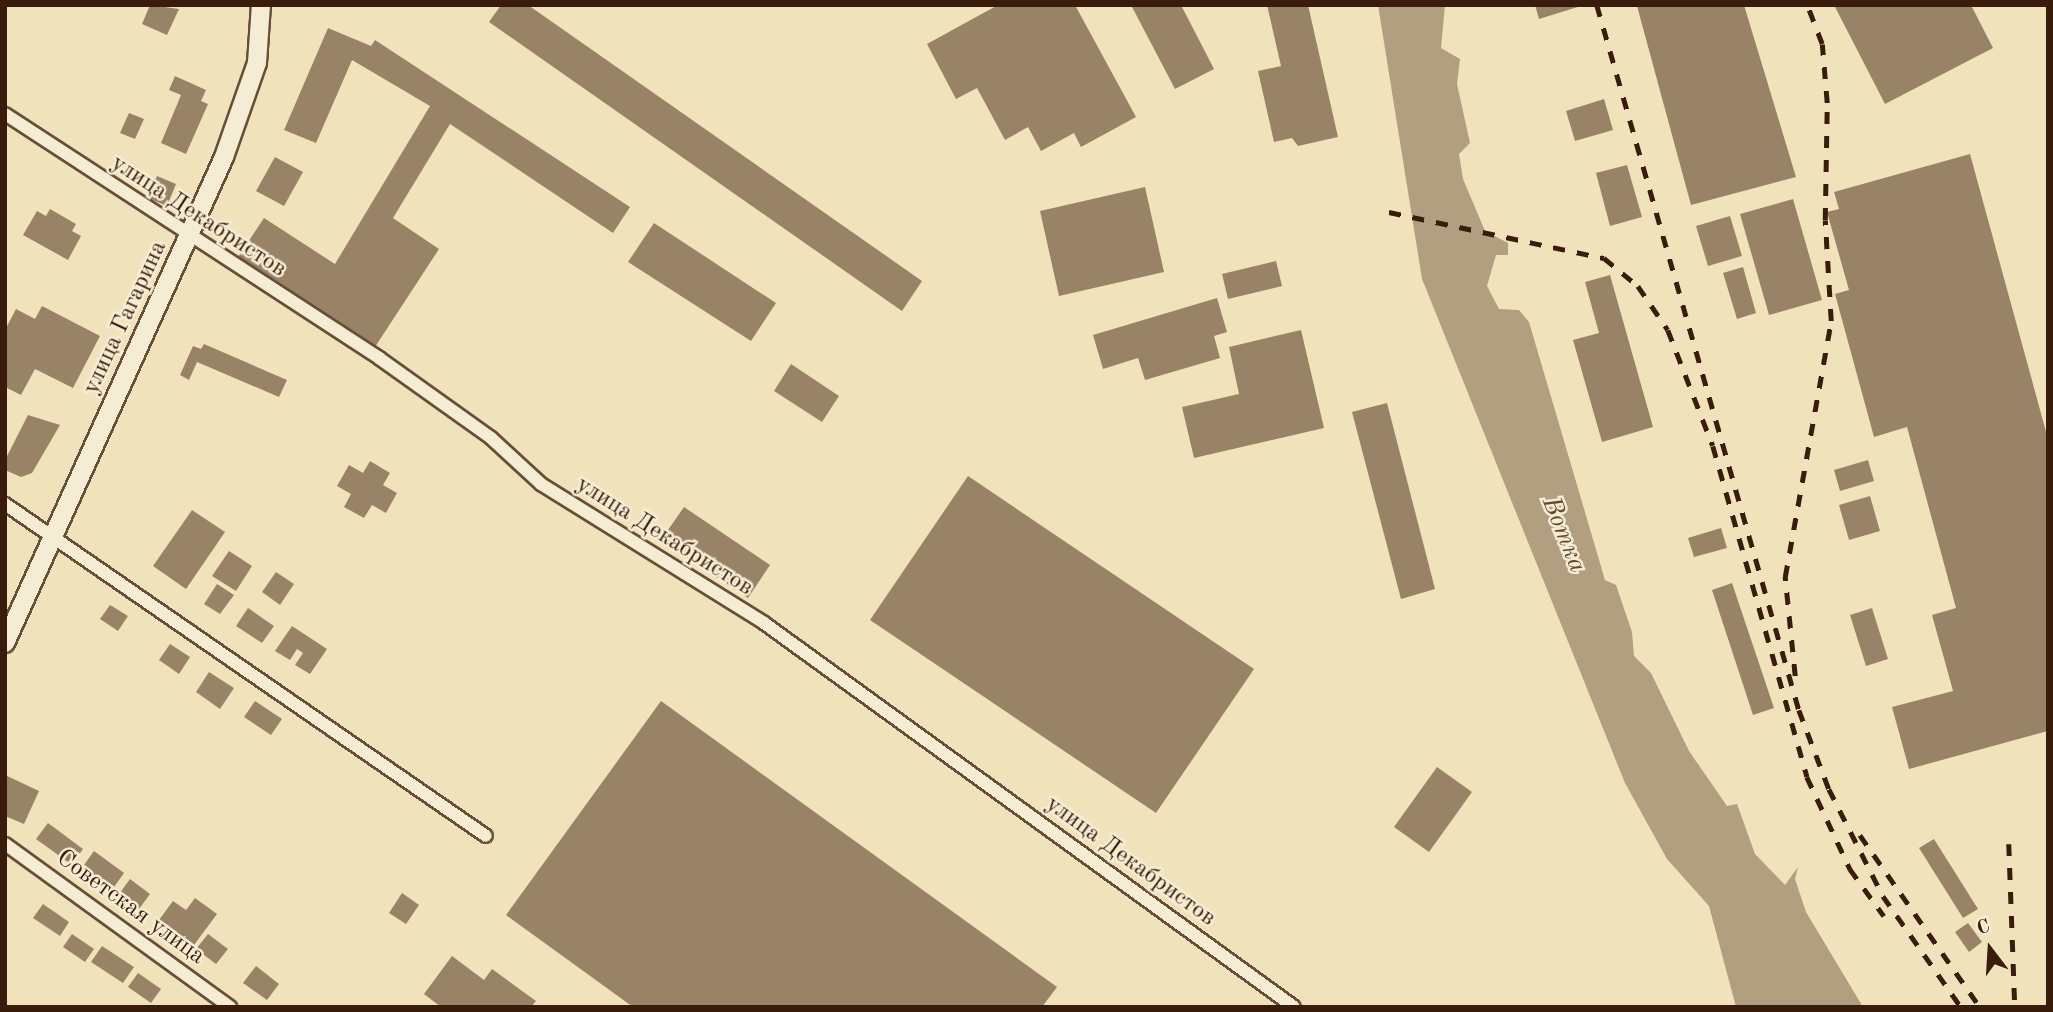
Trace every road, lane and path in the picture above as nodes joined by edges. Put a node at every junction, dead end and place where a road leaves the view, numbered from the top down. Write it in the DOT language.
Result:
graph roads {
  1 [pos="261,5"];
  2 [pos="5,114"];
  3 [pos="190,239"];
  4 [pos="5,504"];
  5 [pos="53,537"];
  6 [pos="5,643"];
  7 [pos="486,836"];
  8 [pos="5,844"];
  9 [pos="230,1007"];
  10 [pos="1294,1007"];
  1 -- 3 [label="main road, улица Гагарина"];
  2 -- 3 [label="street, улица Декабристов"];
  3 -- 5 [label="main road, улица Гагарина"];
  3 -- 10 [label="street, улица Декабристов"];
  4 -- 5 [label="street"];
  5 -- 6 [label="main road, улица Гагарина"];
  5 -- 7 [label="street"];
  8 -- 9 [label="street, Советская улица"];
}
